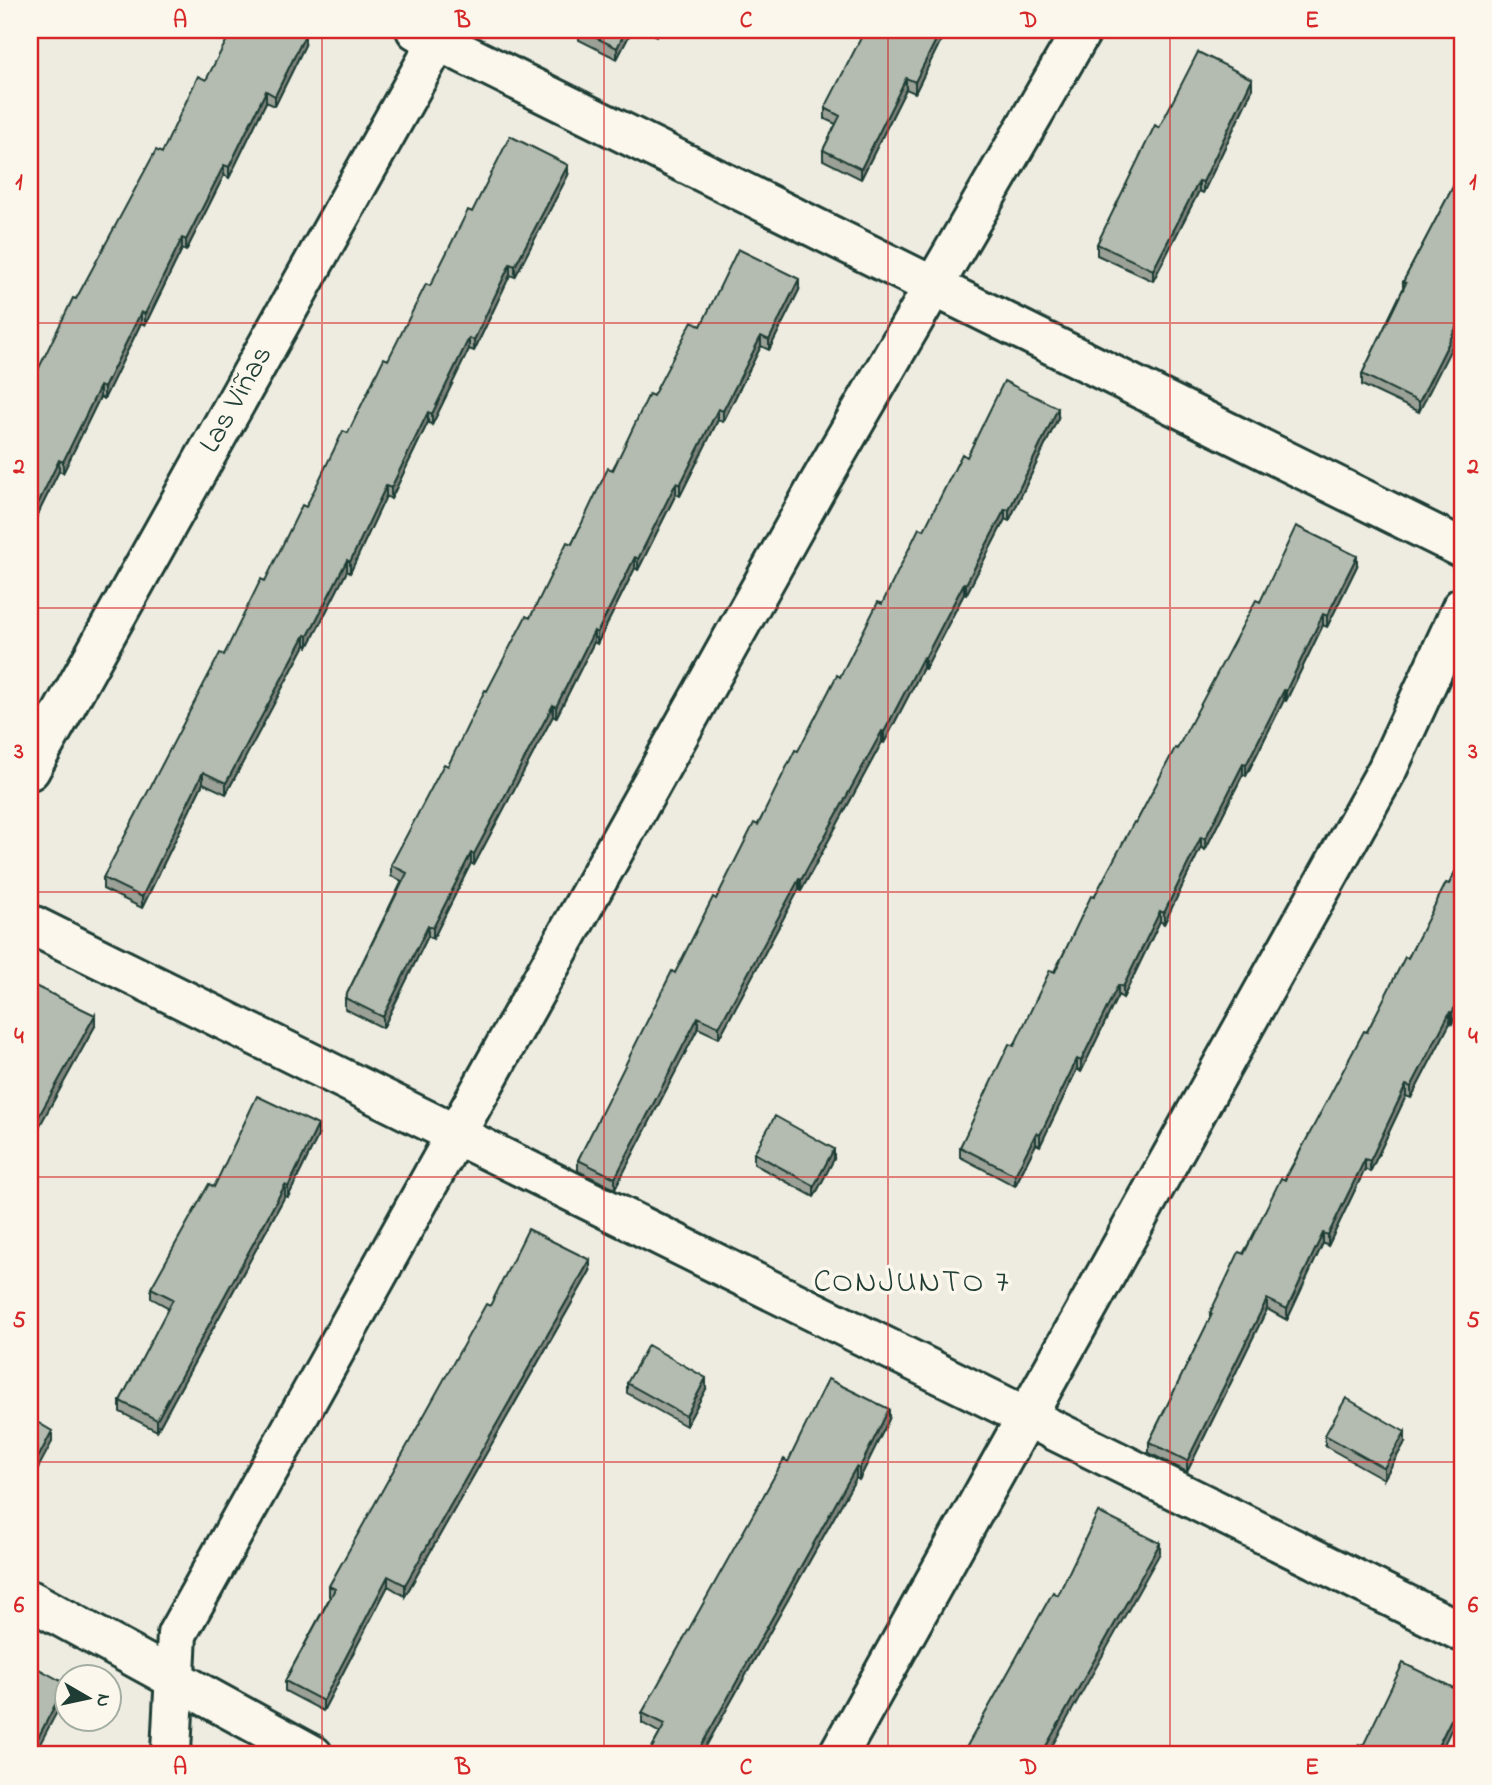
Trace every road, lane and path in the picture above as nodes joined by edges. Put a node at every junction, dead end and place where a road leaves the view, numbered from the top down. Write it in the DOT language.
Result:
graph roads {
  1 [pos="1082,30"];
  2 [pos="433,33"];
  3 [pos="933,286"];
  4 [pos="1462,548"];
  5 [pos="1462,607"];
  6 [pos="30,770"];
  7 [pos="30,923"];
  8 [pos="456,1134"];
  9 [pos="1027,1417"];
  10 [pos="30,1600"];
  11 [pos="1462,1632"];
  12 [pos="175,1679"];
  13 [pos="169,1755"];
  14 [pos="313,1755"];
  15 [pos="838,1755"];
  1 -- 3 [label="street"];
  2 -- 3 [label="street"];
  2 -- 6 [label="street, Las Viñas"];
  3 -- 4 [label="street"];
  3 -- 8 [label="street"];
  5 -- 9 [label="street"];
  7 -- 8 [label="street"];
  8 -- 9 [label="street"];
  8 -- 12 [label="street"];
  9 -- 11 [label="street"];
  9 -- 15 [label="street"];
  10 -- 12 [label="street"];
  12 -- 13 [label="street"];
  12 -- 14 [label="street"];
}
